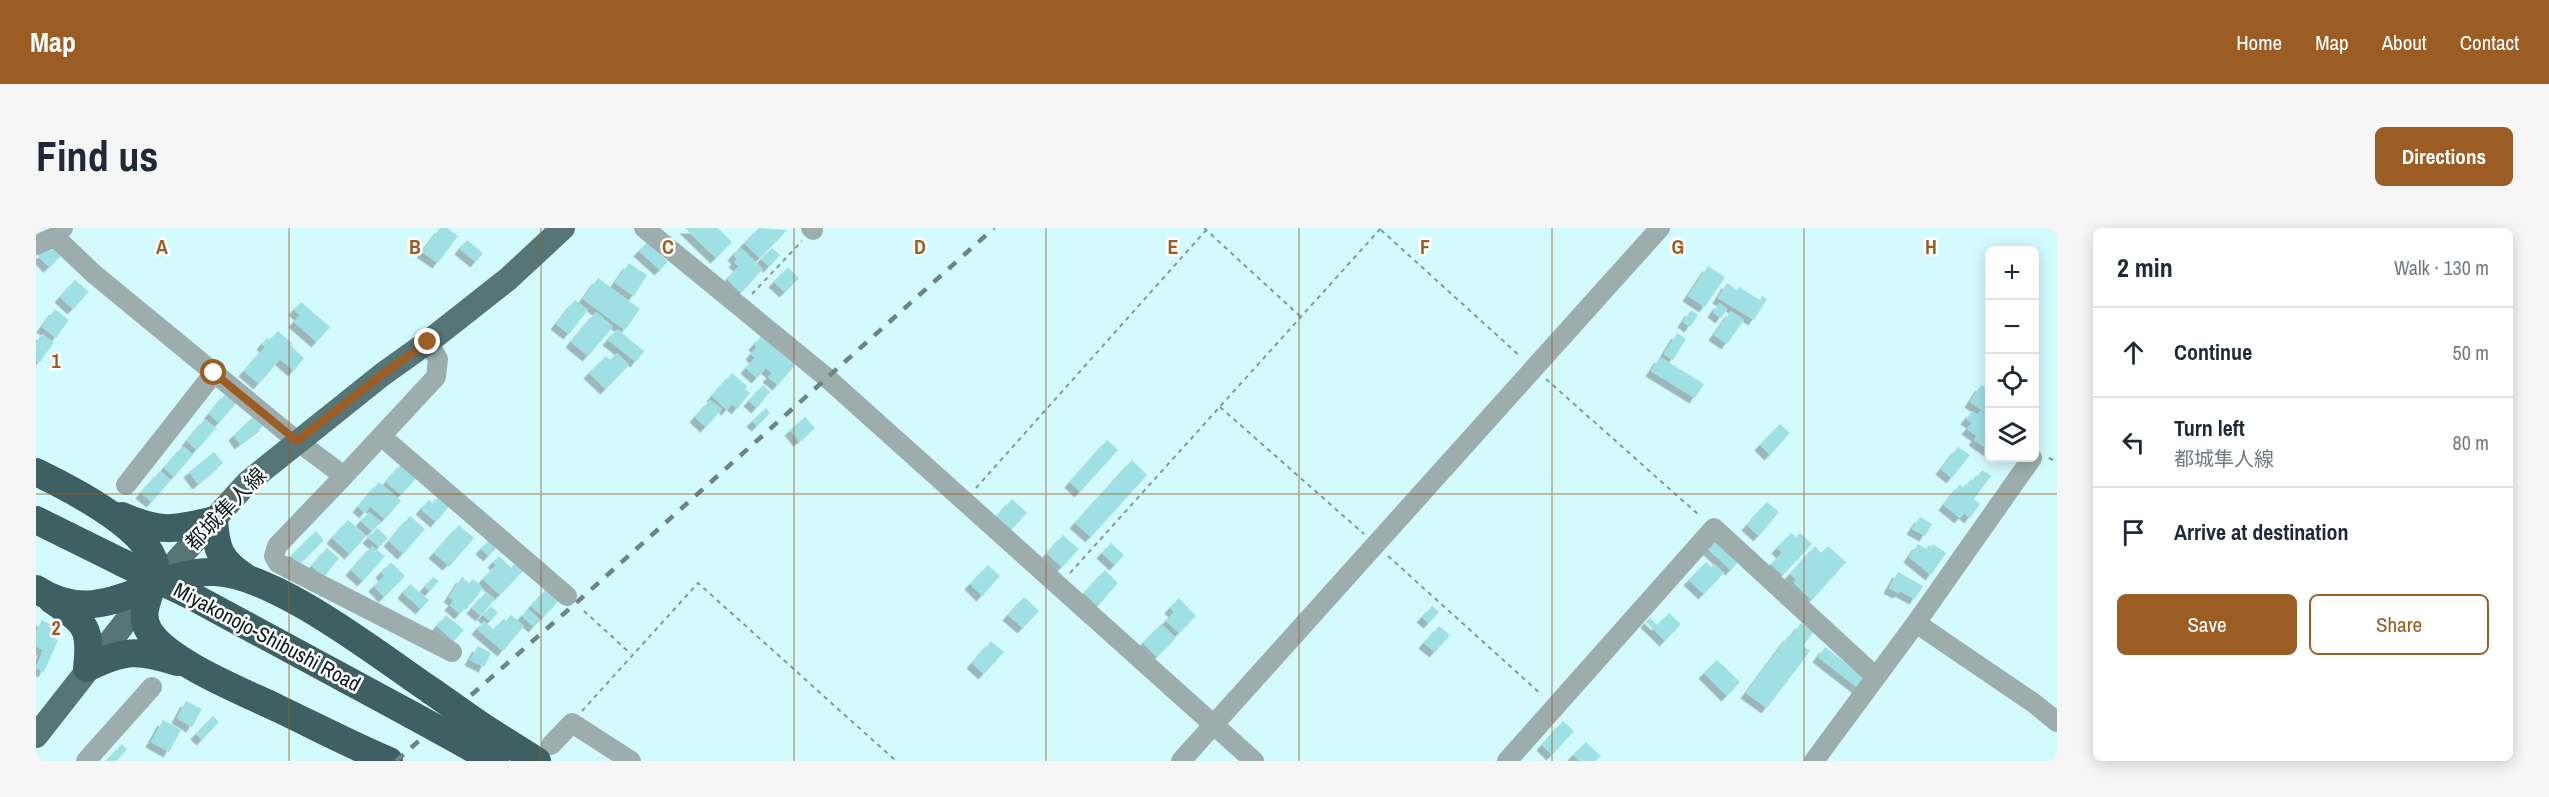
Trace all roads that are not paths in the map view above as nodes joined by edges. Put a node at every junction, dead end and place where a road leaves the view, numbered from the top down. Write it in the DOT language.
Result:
graph roads {
  1 [pos="563,228"];
  2 [pos="644,228"];
  3 [pos="1660,228"];
  4 [pos="59,232"];
  5 [pos="36,245"];
  6 [pos="428,342"];
  7 [pos="214,373"];
  8 [pos="381,436"];
  9 [pos="297,441"];
  10 [pos="2028,462"];
  11 [pos="36,472"];
  12 [pos="345,476"];
  13 [pos="126,485"];
  14 [pos="101,506"];
  15 [pos="36,520"];
  16 [pos="214,520"];
  17 [pos="245,577"];
  18 [pos="152,588"];
  19 [pos="41,592"];
  20 [pos="567,596"];
  21 [pos="1916,623"];
  22 [pos="452,652"];
  23 [pos="87,668"];
  24 [pos="193,668"];
  25 [pos="1876,677"];
  26 [pos="152,687"];
  27 [pos="2057,722"];
  28 [pos="1214,725"];
  29 [pos="472,734"];
  30 [pos="36,736"];
  31 [pos="544,753"];
  32 [pos="380,757"];
  33 [pos="86,761"];
  34 [pos="495,761"];
  35 [pos="631,761"];
  36 [pos="1181,761"];
  37 [pos="1254,761"];
  38 [pos="1507,761"];
  39 [pos="1814,761"];
  1 -- 6 [label="main road, 都城隼人線"];
  2 -- 28 [label="street"];
  3 -- 28 [label="street"];
  4 -- 5 [label="street"];
  4 -- 7 [label="street"];
  6 -- 8 [label="street"];
  6 -- 9 [label="main road, 都城隼人線"];
  7 -- 9 [label="street"];
  7 -- 13 [label="street"];
  8 -- 12 [label="street"];
  8 -- 20 [label="street"];
  9 -- 12 [label="street"];
  9 -- 16 [label="main road, 都城隼人線"];
  10 -- 21 [label="street"];
  11 -- 14 [label="highway"];
  12 -- 22 [label="street"];
  14 -- 16 [label="highway"];
  14 -- 18 [label="highway"];
  15 -- 29 [label="highway, Miyakonojo-Shibushi Road, bridge"];
  16 -- 17 [label="highway"];
  16 -- 18 [label="main road, 都城隼人線"];
  17 -- 18 [label="highway"];
  17 -- 29 [label="highway, bridge"];
  18 -- 19 [label="highway"];
  18 -- 23 [label="main road, 都城隼人線"];
  18 -- 24 [label="highway"];
  19 -- 23 [label="highway"];
  21 -- 25 [label="street"];
  21 -- 27 [label="street"];
  23 -- 24 [label="highway"];
  23 -- 30 [label="main road, 都城隼人線"];
  24 -- 32 [label="highway"];
  25 -- 38 [label="street"];
  25 -- 39 [label="street"];
  26 -- 33 [label="street"];
  28 -- 36 [label="street"];
  28 -- 37 [label="street"];
  29 -- 31 [label="highway"];
  29 -- 34 [label="highway, Miyakonojo-Shibushi Road"];
  31 -- 35 [label="street"];
}
